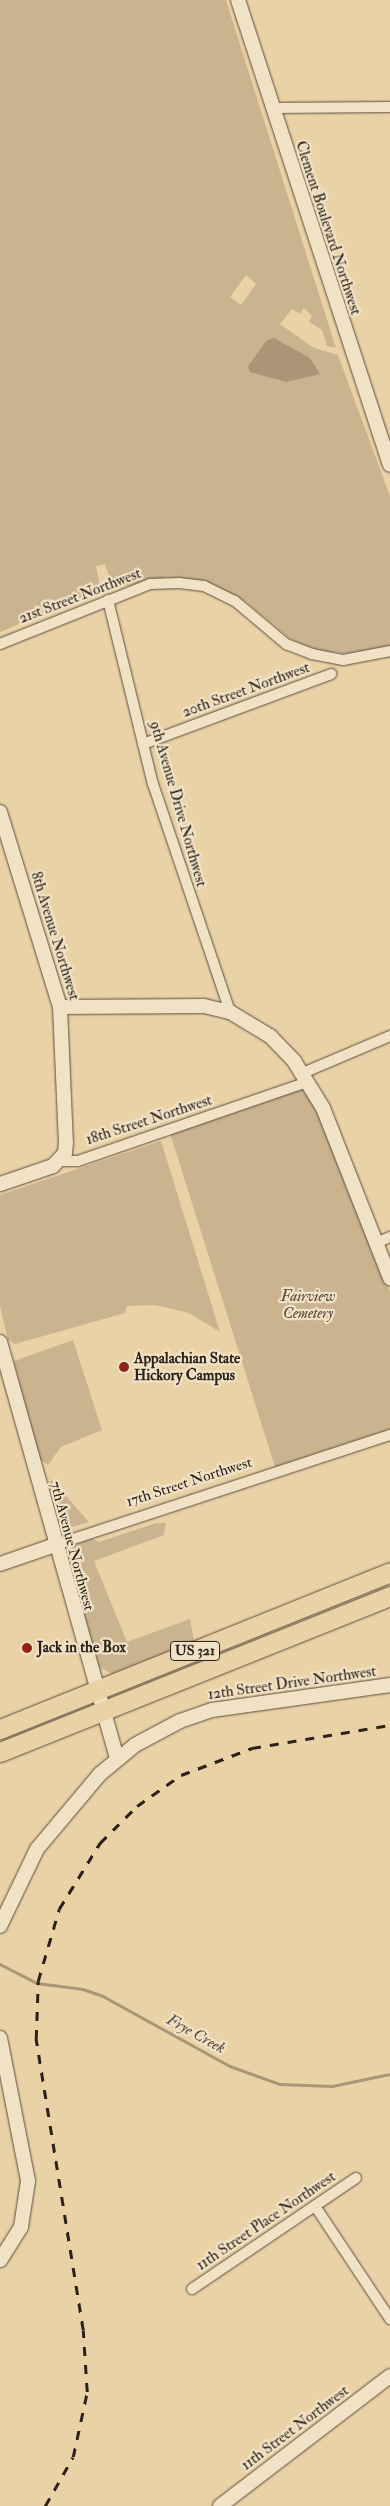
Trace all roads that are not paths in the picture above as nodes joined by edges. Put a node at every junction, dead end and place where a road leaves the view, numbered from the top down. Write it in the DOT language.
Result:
graph roads {
  1 [pos="238,0"];
  2 [pos="390,107"];
  3 [pos="273,108"];
  4 [pos="390,466"];
  5 [pos="108,600"];
  6 [pos="0,644"];
  7 [pos="390,651"];
  8 [pos="331,674"];
  9 [pos="143,744"];
  10 [pos="0,812"];
  11 [pos="60,1007"];
  12 [pos="230,1012"];
  13 [pos="390,1036"];
  14 [pos="305,1077"];
  15 [pos="60,1161"];
  16 [pos="0,1184"];
  17 [pos="390,1237"];
  18 [pos="376,1243"];
  19 [pos="390,1278"];
  20 [pos="0,1342"];
  21 [pos="5,1379"];
  22 [pos="390,1435"];
  23 [pos="55,1545"];
  24 [pos="0,1564"];
  25 [pos="390,1572"];
  26 [pos="390,1596"];
  27 [pos="390,1685"];
  28 [pos="96,1691"];
  29 [pos="102,1711"];
  30 [pos="0,1728"];
  31 [pos="0,1752"];
  32 [pos="117,1758"];
  33 [pos="0,1926"];
  34 [pos="0,2038"];
  35 [pos="356,2178"];
  36 [pos="315,2206"];
  37 [pos="0,2260"];
  38 [pos="192,2288"];
  39 [pos="390,2319"];
  40 [pos="390,2376"];
  41 [pos="220,2506"];
  1 -- 3 [label="street, Clement Boulevard Northwest"];
  2 -- 3 [label="street"];
  3 -- 4 [label="street, Clement Boulevard Northwest"];
  5 -- 6 [label="street, 21st Street Northwest"];
  5 -- 7 [label="street, 21st Street Northwest"];
  5 -- 9 [label="street, 9th Avenue Drive Northwest"];
  8 -- 9 [label="street, 20th Street Northwest"];
  9 -- 12 [label="street, 9th Avenue Drive Northwest"];
  10 -- 11 [label="street, 8th Avenue Northwest"];
  11 -- 12 [label="street"];
  11 -- 15 [label="street, 8th Avenue Northwest"];
  12 -- 14 [label="street"];
  13 -- 14 [label="street, 18th Street Northwest"];
  14 -- 15 [label="street, 18th Street Northwest"];
  14 -- 18 [label="street"];
  15 -- 16 [label="street, 18th Street Northwest"];
  17 -- 18 [label="street"];
  18 -- 19 [label="street"];
  20 -- 21 [label="street, 7th Avenue Northwest"];
  21 -- 23 [label="street, 7th Avenue Northwest"];
  22 -- 23 [label="street, 17th Street Northwest"];
  23 -- 24 [label="street, 17th Street Northwest"];
  23 -- 28 [label="street, 7th Avenue Northwest"];
  25 -- 28 [label="highway, US 321"];
  26 -- 29 [label="highway, US 321"];
  27 -- 32 [label="street, 12th Street Drive Northwest"];
  28 -- 29 [label="street, 7th Avenue Northwest"];
  28 -- 30 [label="highway, US 321"];
  29 -- 31 [label="highway, US 321"];
  29 -- 32 [label="street, 7th Avenue Northwest"];
  32 -- 33 [label="street, 12th Street Drive Northwest"];
  34 -- 37 [label="street"];
  35 -- 36 [label="street, 11th Street Place Northwest"];
  36 -- 38 [label="street, 11th Street Place Northwest"];
  36 -- 39 [label="street"];
  40 -- 41 [label="street, 11th Street Northwest"];
}
